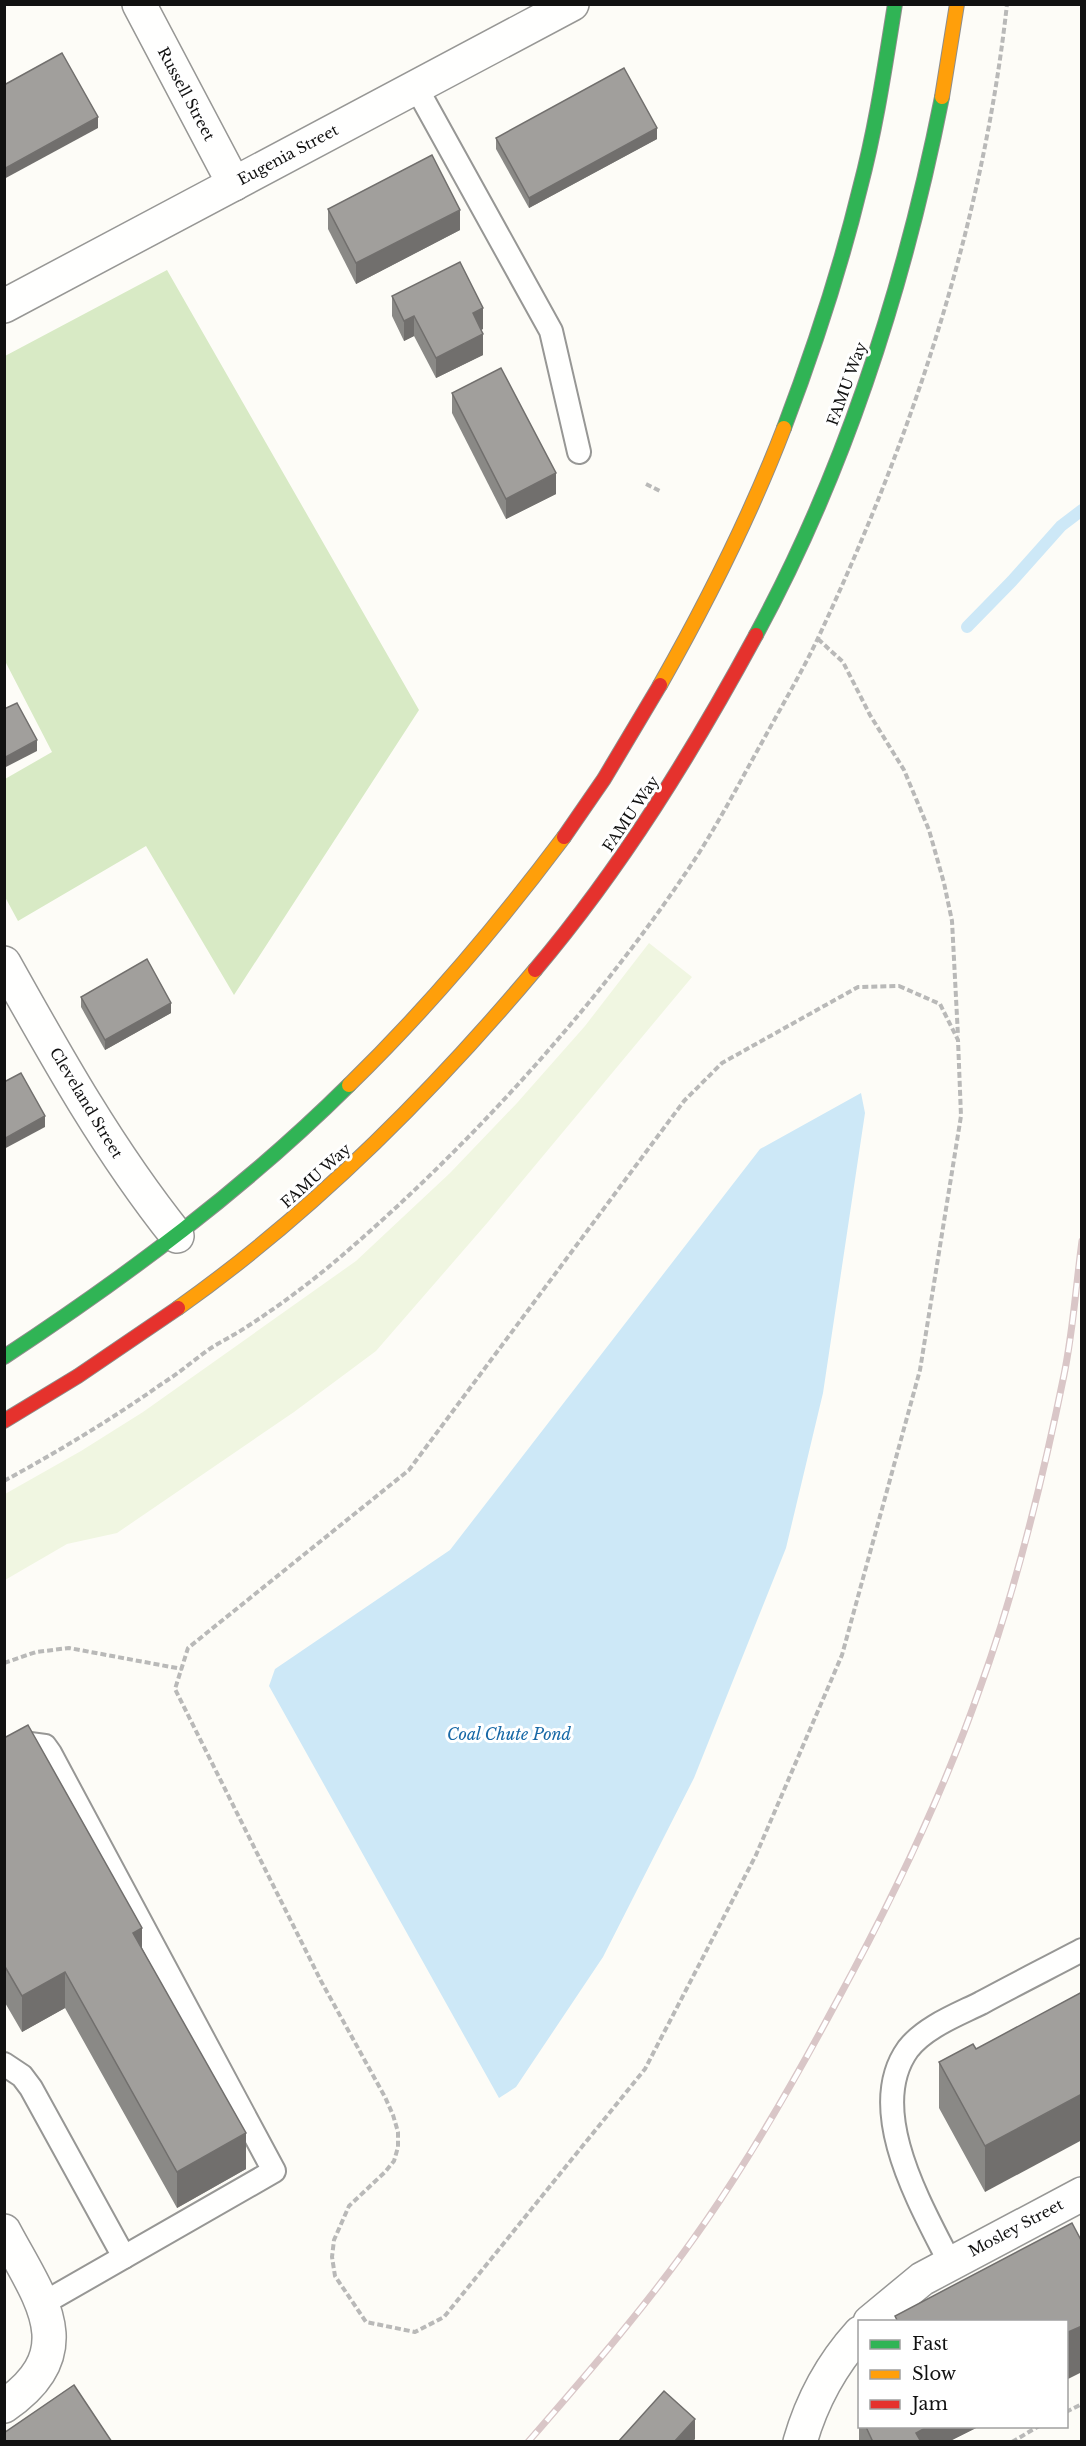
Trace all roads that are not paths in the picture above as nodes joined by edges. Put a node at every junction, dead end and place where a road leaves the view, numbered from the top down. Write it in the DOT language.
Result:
graph roads {
  1 [pos="139,4"];
  2 [pos="572,4"];
  3 [pos="895,4"];
  4 [pos="957,4"];
  5 [pos="416,87"];
  6 [pos="234,184"];
  7 [pos="4,306"];
  8 [pos="579,452"];
  9 [pos="4,963"];
  10 [pos="177,1236"];
  11 [pos="4,1356"];
  12 [pos="4,1420"];
  13 [pos="4,1756"];
  14 [pos="1082,1950"];
  15 [pos="4,2064"];
  16 [pos="1082,2194"];
  17 [pos="4,2231"];
  18 [pos="124,2256"];
  19 [pos="950,2263"];
  20 [pos="42,2304"];
  21 [pos="872,2320"];
  22 [pos="858,2335"];
  23 [pos="4,2406"];
  24 [pos="800,2442"];
  1 -- 6 [label="street, Russell Street"];
  2 -- 5 [label="street, Eugenia Street"];
  3 -- 10 [label="street"];
  4 -- 12 [label="street, FAMU Way"];
  5 -- 6 [label="street, Eugenia Street"];
  5 -- 8 [label="lane"];
  6 -- 7 [label="street, Eugenia Street"];
  9 -- 10 [label="street, Cleveland Street"];
  10 -- 11 [label="street"];
  13 -- 18 [label="lane"];
  14 -- 19 [label="lane"];
  15 -- 18 [label="lane"];
  16 -- 19 [label="street, Mosley Street"];
  17 -- 20 [label="street"];
  18 -- 20 [label="lane"];
  19 -- 21 [label="street, Mosley Street"];
  20 -- 23 [label="street"];
  22 -- 24 [label="street"];
}
